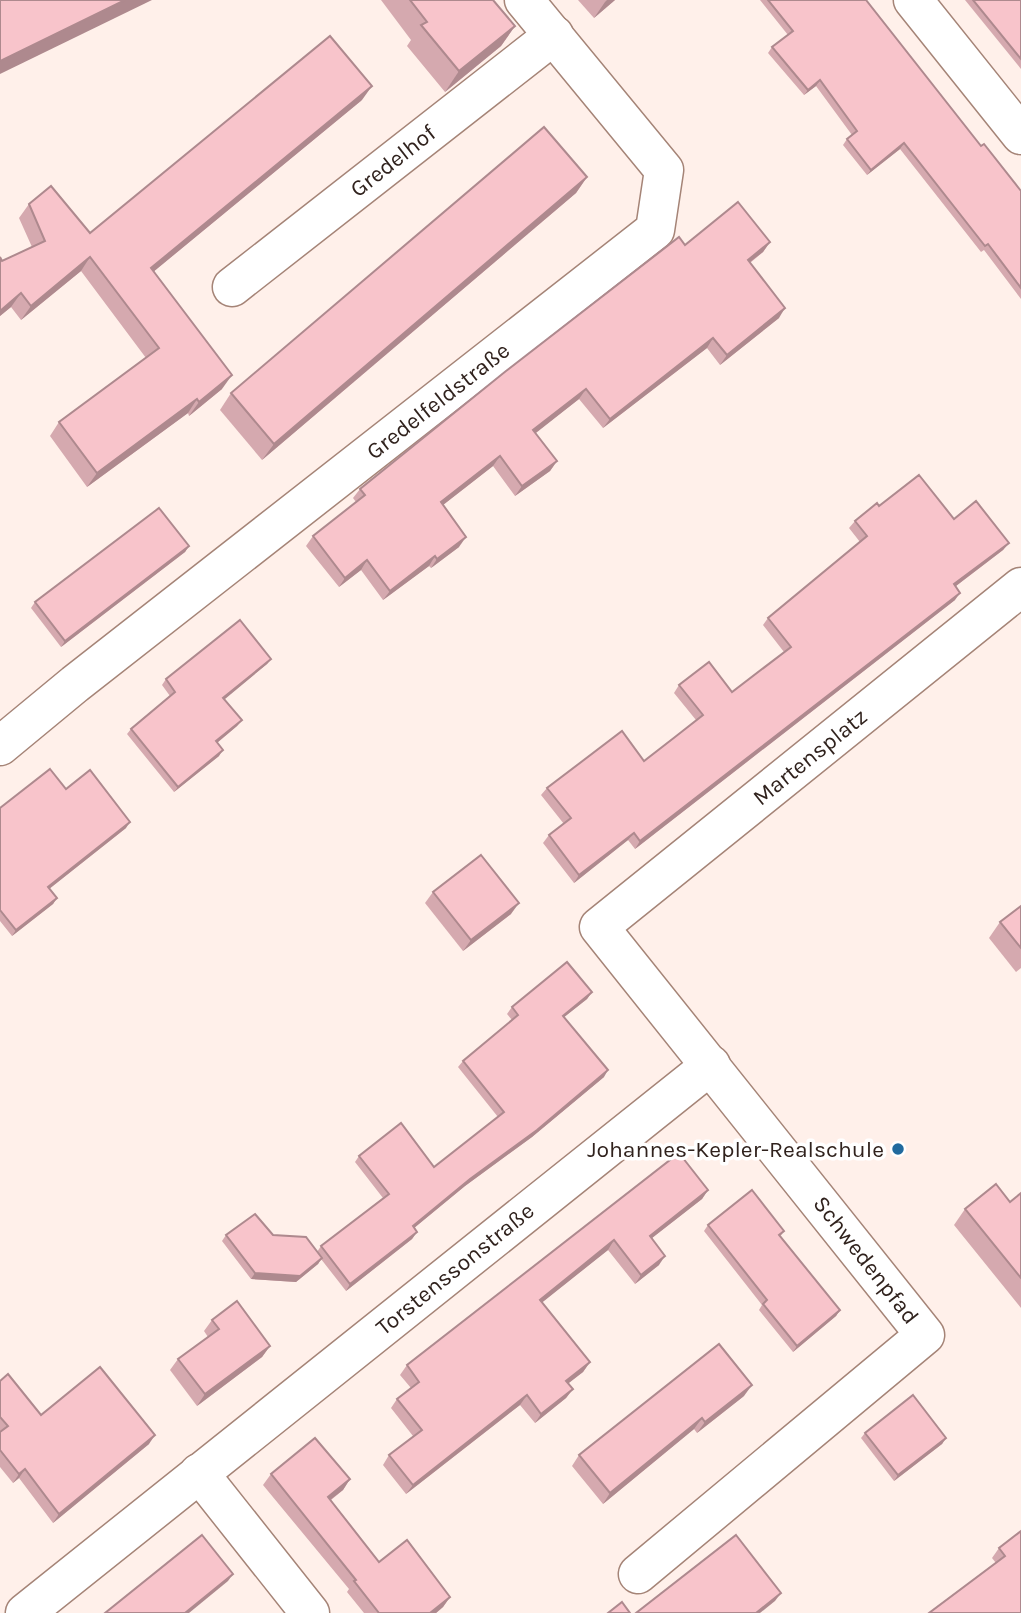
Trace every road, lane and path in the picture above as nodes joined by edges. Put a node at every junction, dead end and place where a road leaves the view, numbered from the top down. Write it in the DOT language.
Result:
graph roads {
  1 [pos="524,0"];
  2 [pos="913,0"];
  3 [pos="554,35"];
  4 [pos="1021,135"];
  5 [pos="232,287"];
  6 [pos="1021,587"];
  7 [pos="0,746"];
  8 [pos="599,927"];
  9 [pos="711,1065"];
  10 [pos="199,1473"];
  11 [pos="638,1574"];
  12 [pos="25,1613"];
  13 [pos="310,1613"];
  1 -- 3 [label="street, Gredelfeldstraße"];
  2 -- 4 [label="street"];
  3 -- 5 [label="street, Gredelhof"];
  3 -- 7 [label="street, Gredelfeldstraße"];
  6 -- 8 [label="street, Martensplatz"];
  8 -- 9 [label="street, Schwedenpfad"];
  9 -- 10 [label="street, Torstenssonstraße"];
  9 -- 11 [label="street, Schwedenpfad"];
  10 -- 12 [label="street, Torstenssonstraße"];
  10 -- 13 [label="street"];
}
